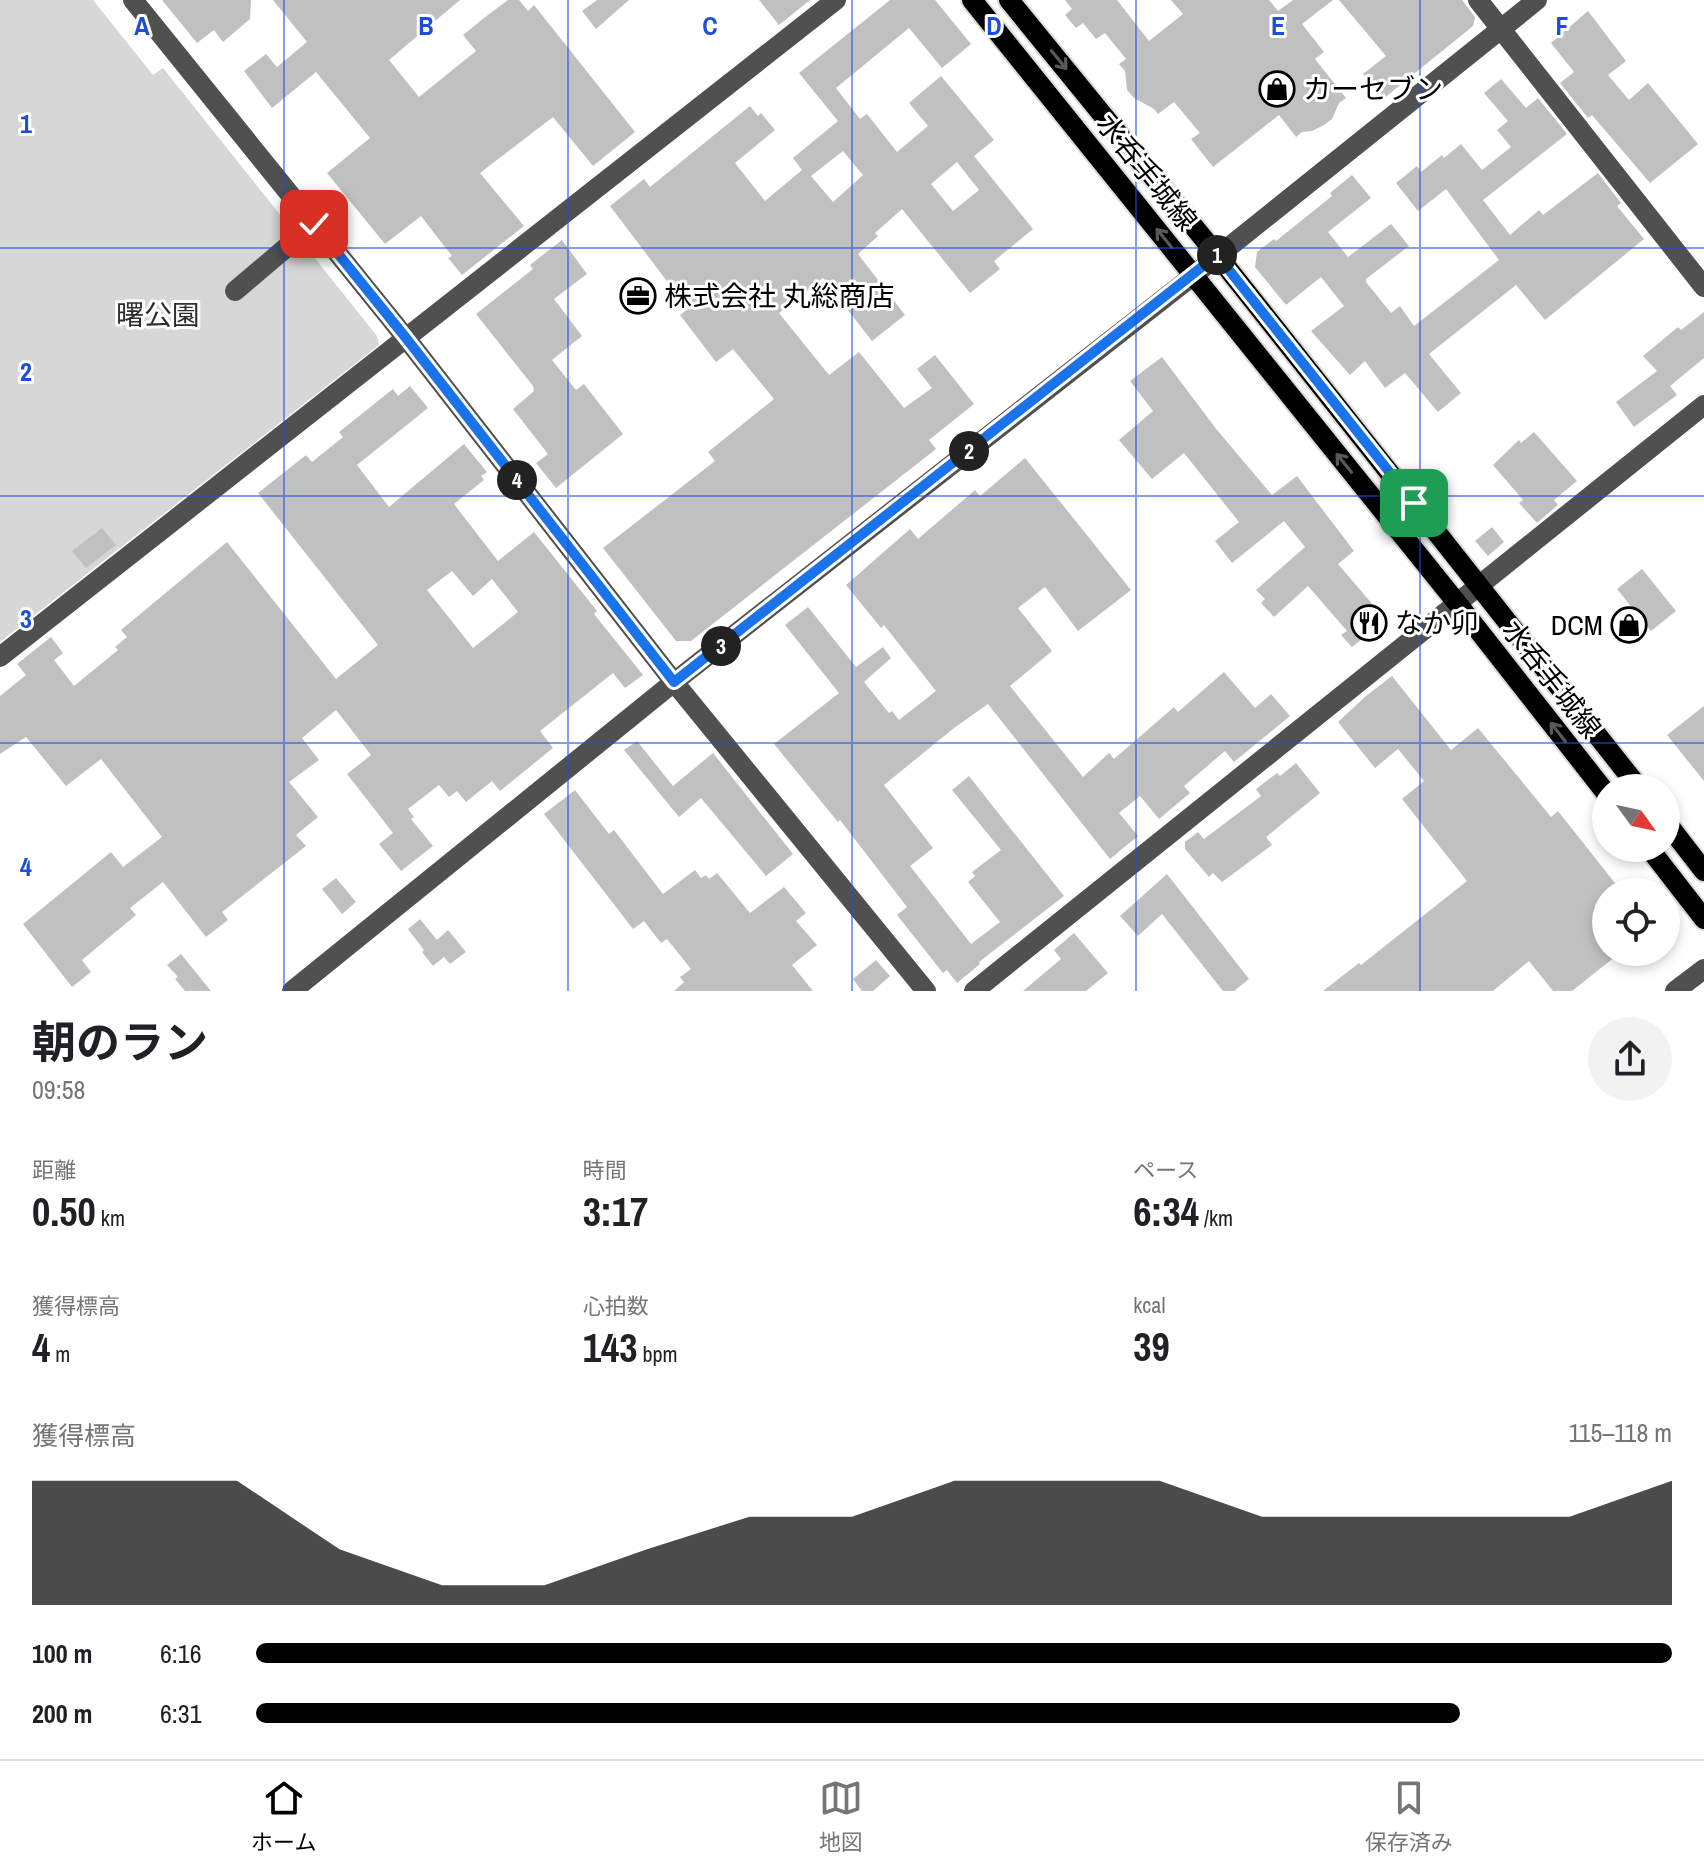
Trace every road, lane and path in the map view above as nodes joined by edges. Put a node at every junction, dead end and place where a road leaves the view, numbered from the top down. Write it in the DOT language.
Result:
graph roads {
  1 [pos="133,0"];
  2 [pos="836,0"];
  3 [pos="972,0"];
  4 [pos="1009,0"];
  5 [pos="1478,0"];
  6 [pos="1537,0"];
  7 [pos="1501,29"];
  8 [pos="314,224"];
  9 [pos="1217,255"];
  10 [pos="1194,275"];
  11 [pos="1704,287"];
  12 [pos="235,291"];
  13 [pos="406,338"];
  14 [pos="1704,405"];
  15 [pos="1479,585"];
  16 [pos="1457,603"];
  17 [pos="0,657"];
  18 [pos="674,682"];
  19 [pos="1628,774"];
  20 [pos="1592,775"];
  21 [pos="1680,840"];
  22 [pos="1660,862"];
  23 [pos="1704,871"];
  24 [pos="1704,919"];
  25 [pos="1704,969"];
  26 [pos="292,991"];
  27 [pos="926,991"];
  28 [pos="974,991"];
  29 [pos="1675,991"];
  1 -- 8 [label="street"];
  2 -- 13 [label="street"];
  10 -- 3 [label="main road, 水呑手城線, one-way"];
  4 -- 9 [label="main road, 水呑手城線, one-way"];
  5 -- 7 [label="street"];
  6 -- 7 [label="street"];
  7 -- 9 [label="street"];
  7 -- 11 [label="street"];
  8 -- 12 [label="street"];
  8 -- 13 [label="street"];
  9 -- 10 [label="street"];
  9 -- 15 [label="main road, 水呑手城線"];
  16 -- 10 [label="main road, 水呑手城線, one-way"];
  10 -- 18 [label="street"];
  13 -- 17 [label="street"];
  13 -- 18 [label="street"];
  14 -- 15 [label="street"];
  15 -- 16 [label="street"];
  15 -- 19 [label="main road, 水呑手城線"];
  20 -- 16 [label="main road, 水呑手城線, one-way"];
  16 -- 28 [label="street"];
  18 -- 26 [label="street"];
  18 -- 27 [label="street"];
  21 -- 23 [label="main road"];
  22 -- 24 [label="main road"];
  25 -- 29 [label="street"];
}
